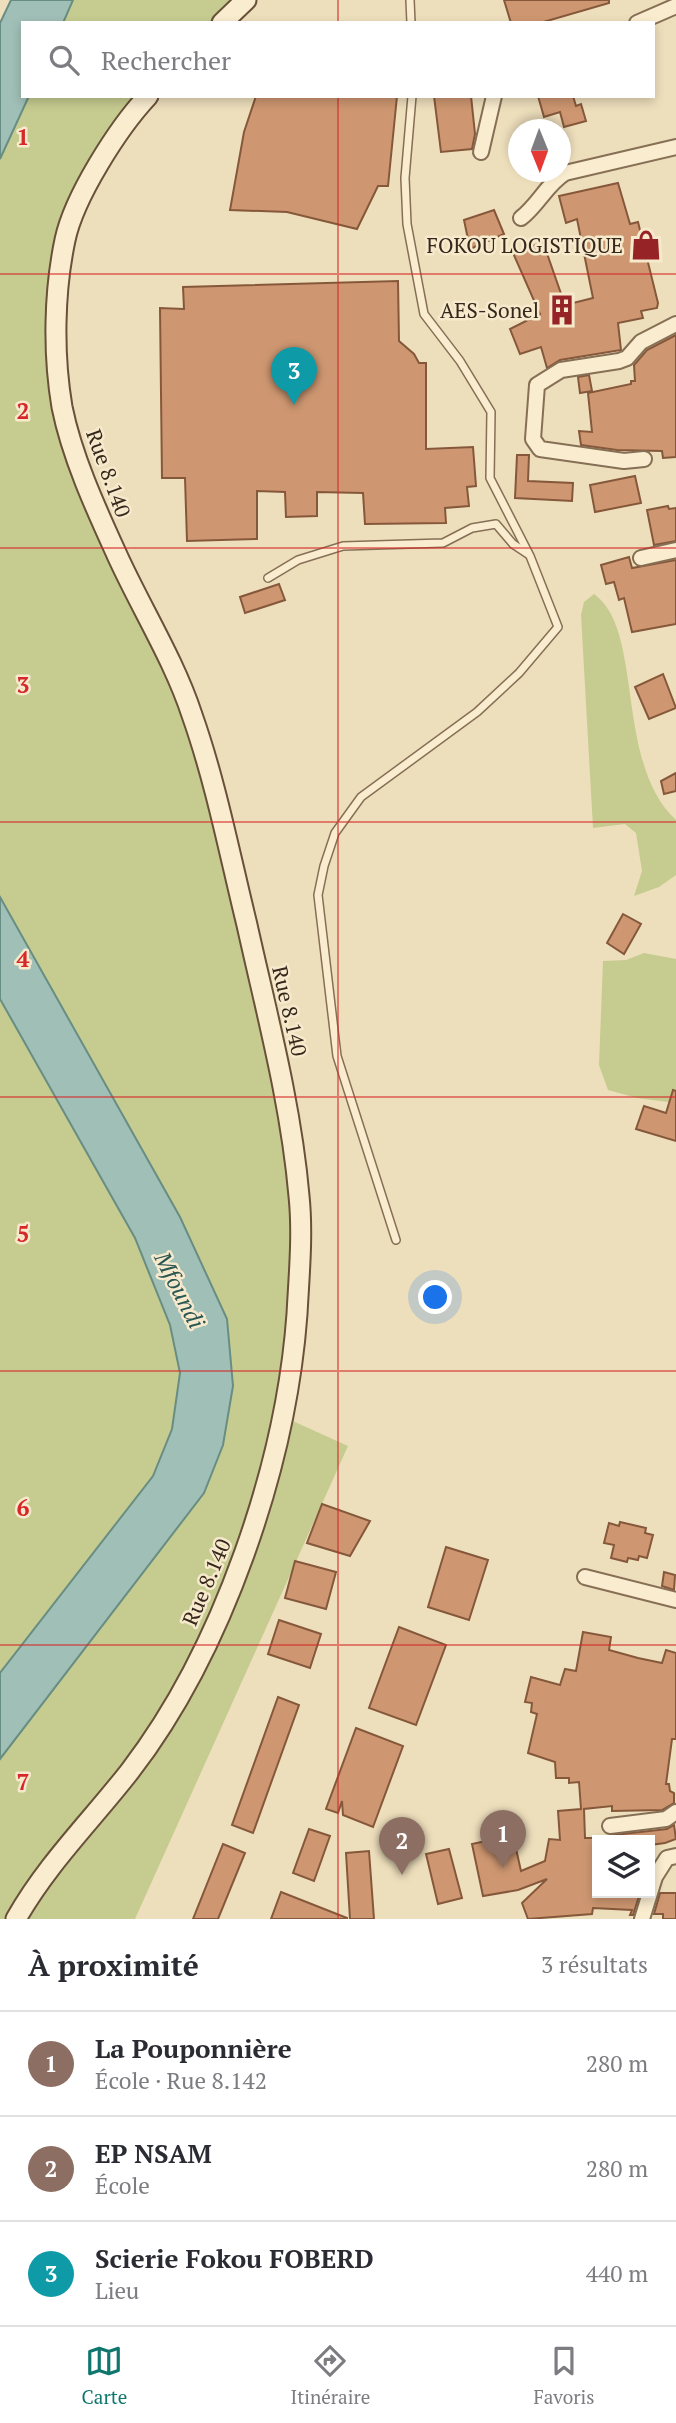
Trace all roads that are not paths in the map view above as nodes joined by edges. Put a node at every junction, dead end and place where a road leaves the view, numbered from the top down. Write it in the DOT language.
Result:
graph roads {
  1 [pos="246,0"];
  2 [pos="410,0"];
  3 [pos="676,6"];
  4 [pos="224,21"];
  5 [pos="411,21"];
  6 [pos="642,21"];
  7 [pos="146,98"];
  8 [pos="412,98"];
  9 [pos="494,98"];
  10 [pos="676,147"];
  11 [pos="481,152"];
  12 [pos="521,218"];
  13 [pos="676,324"];
  14 [pos="644,459"];
  15 [pos="676,550"];
  16 [pos="530,556"];
  17 [pos="641,558"];
  18 [pos="268,578"];
  19 [pos="396,1240"];
  20 [pos="585,1577"];
  21 [pos="676,1600"];
  22 [pos="676,1812"];
  23 [pos="610,1826"];
  24 [pos="676,1856"];
  25 [pos="16,1919"];
  26 [pos="642,1919"];
  1 -- 4 [label="main road"];
  2 -- 5 [label="lane"];
  3 -- 6 [label="street"];
  7 -- 25 [label="main road, Rue 8.140"];
  8 -- 16 [label="lane"];
  9 -- 11 [label="street"];
  10 -- 12 [label="street"];
  13 -- 14 [label="street"];
  15 -- 17 [label="street"];
  16 -- 18 [label="lane"];
  16 -- 19 [label="lane"];
  20 -- 21 [label="street"];
  22 -- 23 [label="street"];
  24 -- 26 [label="street"];
}
